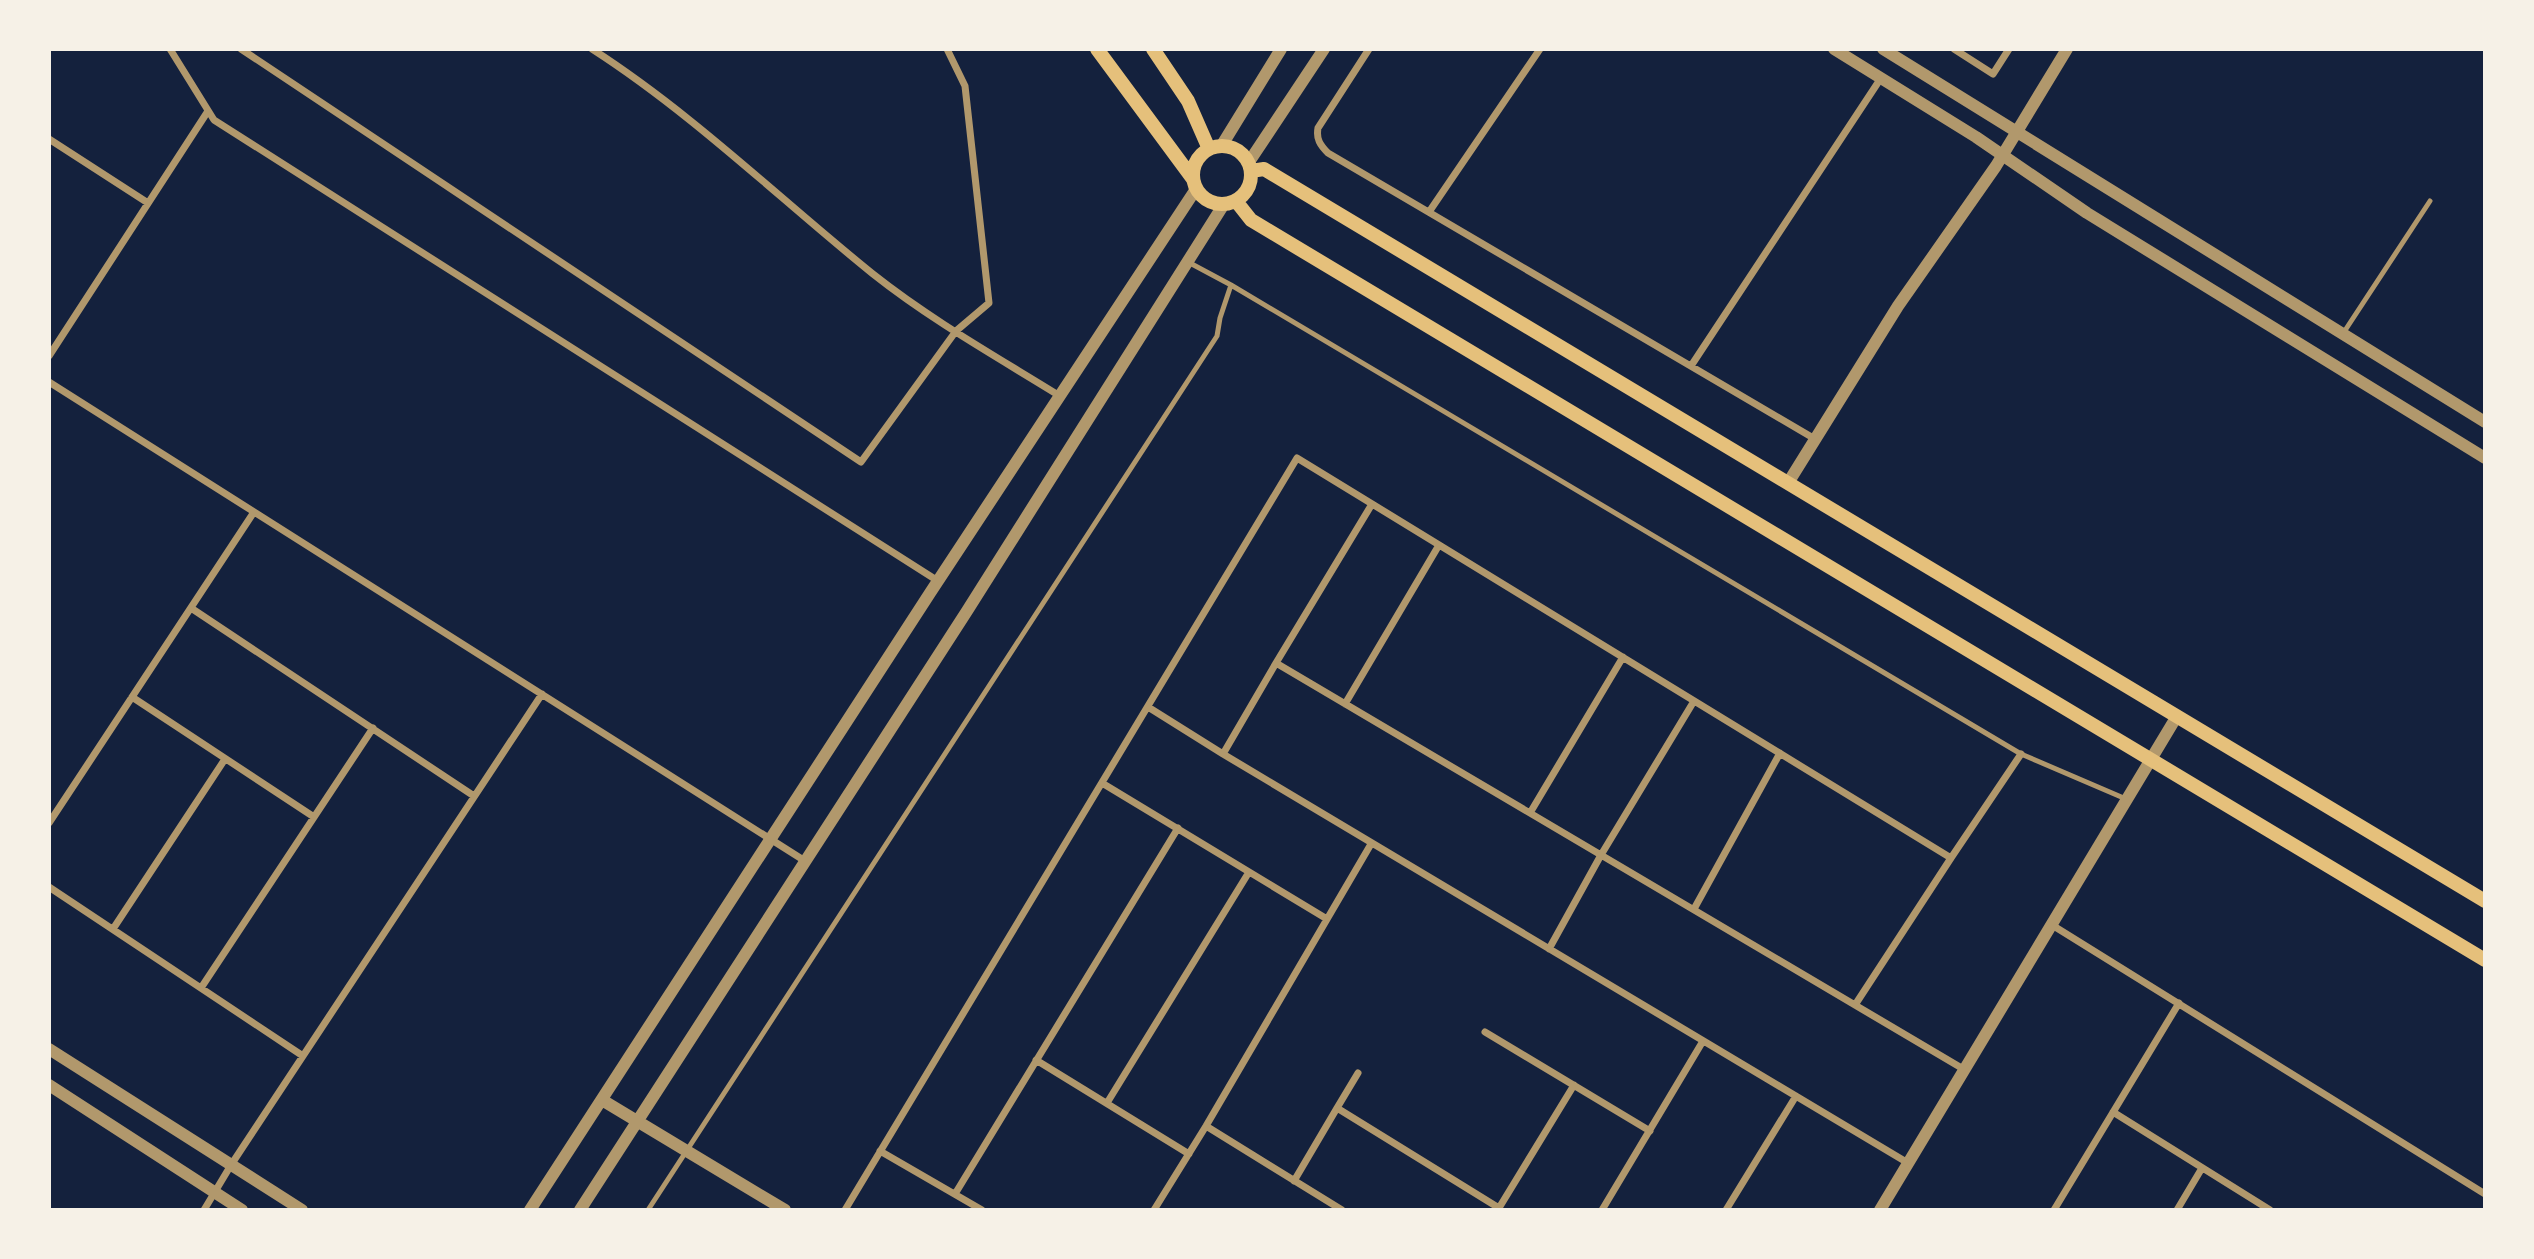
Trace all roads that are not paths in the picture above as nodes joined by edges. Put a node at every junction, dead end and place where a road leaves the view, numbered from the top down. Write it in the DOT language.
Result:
graph roads {
  1 [pos="170,49"];
  2 [pos="241,49"];
  3 [pos="592,49"];
  4 [pos="947,49"];
  5 [pos="1097,49"];
  6 [pos="1153,49"];
  7 [pos="1281,49"];
  8 [pos="1324,49"];
  9 [pos="1369,49"];
  10 [pos="1540,49"];
  11 [pos="1835,49"];
  12 [pos="1883,49"];
  13 [pos="1954,49"];
  14 [pos="2009,49"];
  15 [pos="2067,49"];
  16 [pos="1881,78"];
  17 [pos="208,111"];
  18 [pos="2015,133"];
  19 [pos="49,139"];
  20 [pos="1215,147"];
  21 [pos="2002,155"];
  22 [pos="1250,167"];
  23 [pos="1195,184"];
  24 [pos="2430,201"];
  25 [pos="148,203"];
  26 [pos="1230,203"];
  27 [pos="1429,212"];
  28 [pos="1186,261"];
  29 [pos="1231,285"];
  30 [pos="956,331"];
  31 [pos="2343,335"];
  32 [pos="49,356"];
  33 [pos="1691,366"];
  34 [pos="49,382"];
  35 [pos="1060,396"];
  36 [pos="2485,422"];
  37 [pos="1815,439"];
  38 [pos="2485,458"];
  39 [pos="1788,483"];
  40 [pos="1372,504"];
  41 [pos="254,512"];
  42 [pos="1439,545"];
  43 [pos="938,581"];
  44 [pos="191,608"];
  45 [pos="1623,657"];
  46 [pos="1276,663"];
  47 [pos="542,694"];
  48 [pos="132,697"];
  49 [pos="1695,701"];
  50 [pos="1345,704"];
  51 [pos="1148,707"];
  52 [pos="2177,716"];
  53 [pos="373,728"];
  54 [pos="1780,753"];
  55 [pos="1223,754"];
  56 [pos="2021,754"];
  57 [pos="225,759"];
  58 [pos="2151,760"];
  59 [pos="1102,783"];
  60 [pos="474,796"];
  61 [pos="2127,800"];
  62 [pos="1530,813"];
  63 [pos="314,817"];
  64 [pos="49,823"];
  65 [pos="1178,828"];
  66 [pos="771,839"];
  67 [pos="1371,844"];
  68 [pos="1601,855"];
  69 [pos="1951,858"];
  70 [pos="805,861"];
  71 [pos="1249,872"];
  72 [pos="49,887"];
  73 [pos="2485,901"];
  74 [pos="1693,909"];
  75 [pos="1327,919"];
  76 [pos="2052,925"];
  77 [pos="113,929"];
  78 [pos="1549,949"];
  79 [pos="2485,960"];
  80 [pos="201,988"];
  81 [pos="2179,1003"];
  82 [pos="1855,1004"];
  83 [pos="1485,1032"];
  84 [pos="1703,1041"];
  85 [pos="49,1049"];
  86 [pos="303,1056"];
  87 [pos="1036,1060"];
  88 [pos="1965,1070"];
  89 [pos="1358,1073"];
  90 [pos="49,1085"];
  91 [pos="1574,1085"];
  92 [pos="1796,1096"];
  93 [pos="601,1100"];
  94 [pos="1107,1103"];
  95 [pos="1338,1108"];
  96 [pos="2113,1112"];
  97 [pos="637,1120"];
  98 [pos="1206,1126"];
  99 [pos="1650,1131"];
  100 [pos="686,1150"];
  101 [pos="880,1151"];
  102 [pos="1189,1154"];
  103 [pos="1908,1163"];
  104 [pos="231,1165"];
  105 [pos="2202,1168"];
  106 [pos="1294,1181"];
  107 [pos="216,1192"];
  108 [pos="955,1194"];
  109 [pos="2485,1194"];
  110 [pos="204,1210"];
  111 [pos="242,1210"];
  112 [pos="302,1210"];
  113 [pos="530,1210"];
  114 [pos="580,1210"];
  115 [pos="648,1210"];
  116 [pos="785,1210"];
  117 [pos="845,1210"];
  118 [pos="982,1210"];
  119 [pos="1154,1210"];
  120 [pos="1342,1210"];
  121 [pos="1602,1210"];
  122 [pos="1726,1210"];
  123 [pos="1880,1210"];
  124 [pos="2054,1210"];
  125 [pos="2177,1210"];
  126 [pos="2270,1210"];
  1 -- 17 [label="street"];
  2 -- 30 [label="street"];
  3 -- 30 [label="street"];
  4 -- 30 [label="street"];
  5 -- 23 [label="main road"];
  6 -- 20 [label="main road"];
  7 -- 20 [label="street"];
  8 -- 22 [label="street"];
  9 -- 27 [label="street"];
  10 -- 27 [label="street"];
  11 -- 16 [label="street"];
  12 -- 18 [label="street"];
  13 -- 14 [label="street"];
  15 -- 18 [label="street"];
  16 -- 21 [label="street"];
  16 -- 33 [label="street"];
  17 -- 25 [label="street"];
  17 -- 43 [label="street"];
  18 -- 21 [label="street"];
  18 -- 31 [label="street"];
  19 -- 25 [label="street"];
  20 -- 22 [label="main road"];
  20 -- 23 [label="main road"];
  21 -- 37 [label="street"];
  21 -- 38 [label="street"];
  22 -- 26 [label="main road"];
  22 -- 39 [label="main road"];
  23 -- 26 [label="main road"];
  23 -- 35 [label="street"];
  24 -- 31 [label="lane"];
  25 -- 32 [label="street"];
  26 -- 28 [label="street"];
  26 -- 58 [label="main road"];
  27 -- 33 [label="street"];
  28 -- 29 [label="lane"];
  28 -- 70 [label="street"];
  29 -- 56 [label="lane"];
  29 -- 100 [label="lane"];
  30 -- 35 [label="street"];
  31 -- 36 [label="street"];
  33 -- 37 [label="street"];
  34 -- 41 [label="street"];
  35 -- 43 [label="street"];
  37 -- 39 [label="street"];
  39 -- 52 [label="main road"];
  40 -- 42 [label="street"];
  40 -- 46 [label="street"];
  40 -- 51 [label="street"];
  41 -- 44 [label="street"];
  41 -- 47 [label="street"];
  42 -- 45 [label="street"];
  42 -- 50 [label="street"];
  43 -- 66 [label="street"];
  44 -- 48 [label="street"];
  44 -- 53 [label="street"];
  45 -- 49 [label="street"];
  45 -- 62 [label="street"];
  46 -- 50 [label="street"];
  46 -- 55 [label="street"];
  47 -- 60 [label="street"];
  47 -- 66 [label="street"];
  48 -- 57 [label="street"];
  48 -- 64 [label="street"];
  49 -- 54 [label="street"];
  49 -- 68 [label="street"];
  50 -- 62 [label="street"];
  51 -- 55 [label="street"];
  51 -- 59 [label="street"];
  52 -- 58 [label="street"];
  52 -- 73 [label="main road"];
  53 -- 60 [label="street"];
  53 -- 63 [label="street"];
  54 -- 69 [label="street"];
  54 -- 74 [label="street"];
  55 -- 67 [label="street"];
  56 -- 61 [label="lane"];
  56 -- 69 [label="street"];
  57 -- 63 [label="street"];
  57 -- 77 [label="street"];
  58 -- 61 [label="street"];
  58 -- 79 [label="main road"];
  59 -- 65 [label="street"];
  59 -- 101 [label="street"];
  60 -- 86 [label="street"];
  61 -- 76 [label="street"];
  62 -- 68 [label="street"];
  63 -- 80 [label="street"];
  65 -- 71 [label="street"];
  65 -- 87 [label="street"];
  66 -- 70 [label="street"];
  66 -- 93 [label="street"];
  67 -- 75 [label="street"];
  67 -- 78 [label="street"];
  68 -- 74 [label="street"];
  68 -- 78 [label="street"];
  69 -- 82 [label="street"];
  70 -- 97 [label="street"];
  71 -- 75 [label="street"];
  71 -- 94 [label="street"];
  72 -- 77 [label="street"];
  74 -- 82 [label="street"];
  75 -- 98 [label="street"];
  76 -- 81 [label="street"];
  76 -- 88 [label="street"];
  77 -- 80 [label="street"];
  78 -- 84 [label="street"];
  80 -- 86 [label="street"];
  81 -- 96 [label="street"];
  81 -- 109 [label="street"];
  82 -- 88 [label="street"];
  83 -- 91 [label="street"];
  84 -- 92 [label="street"];
  84 -- 99 [label="street"];
  85 -- 104 [label="street"];
  86 -- 104 [label="street"];
  87 -- 94 [label="street"];
  87 -- 108 [label="street"];
  88 -- 103 [label="street"];
  89 -- 95 [label="street"];
  90 -- 107 [label="street"];
  91 -- 95 [label="street"];
  91 -- 99 [label="street"];
  92 -- 103 [label="street"];
  92 -- 122 [label="street"];
  93 -- 97 [label="street"];
  93 -- 113 [label="street"];
  94 -- 102 [label="street"];
  95 -- 106 [label="street"];
  96 -- 105 [label="street"];
  96 -- 124 [label="street"];
  97 -- 100 [label="street"];
  97 -- 114 [label="street"];
  98 -- 102 [label="street"];
  98 -- 106 [label="street"];
  99 -- 121 [label="street"];
  100 -- 115 [label="lane"];
  100 -- 116 [label="street"];
  101 -- 108 [label="street"];
  101 -- 117 [label="street"];
  102 -- 119 [label="street"];
  103 -- 123 [label="street"];
  104 -- 107 [label="street"];
  104 -- 112 [label="street"];
  105 -- 125 [label="street"];
  105 -- 126 [label="street"];
  106 -- 120 [label="street"];
  107 -- 110 [label="street"];
  107 -- 111 [label="street"];
  108 -- 118 [label="street"];
}
